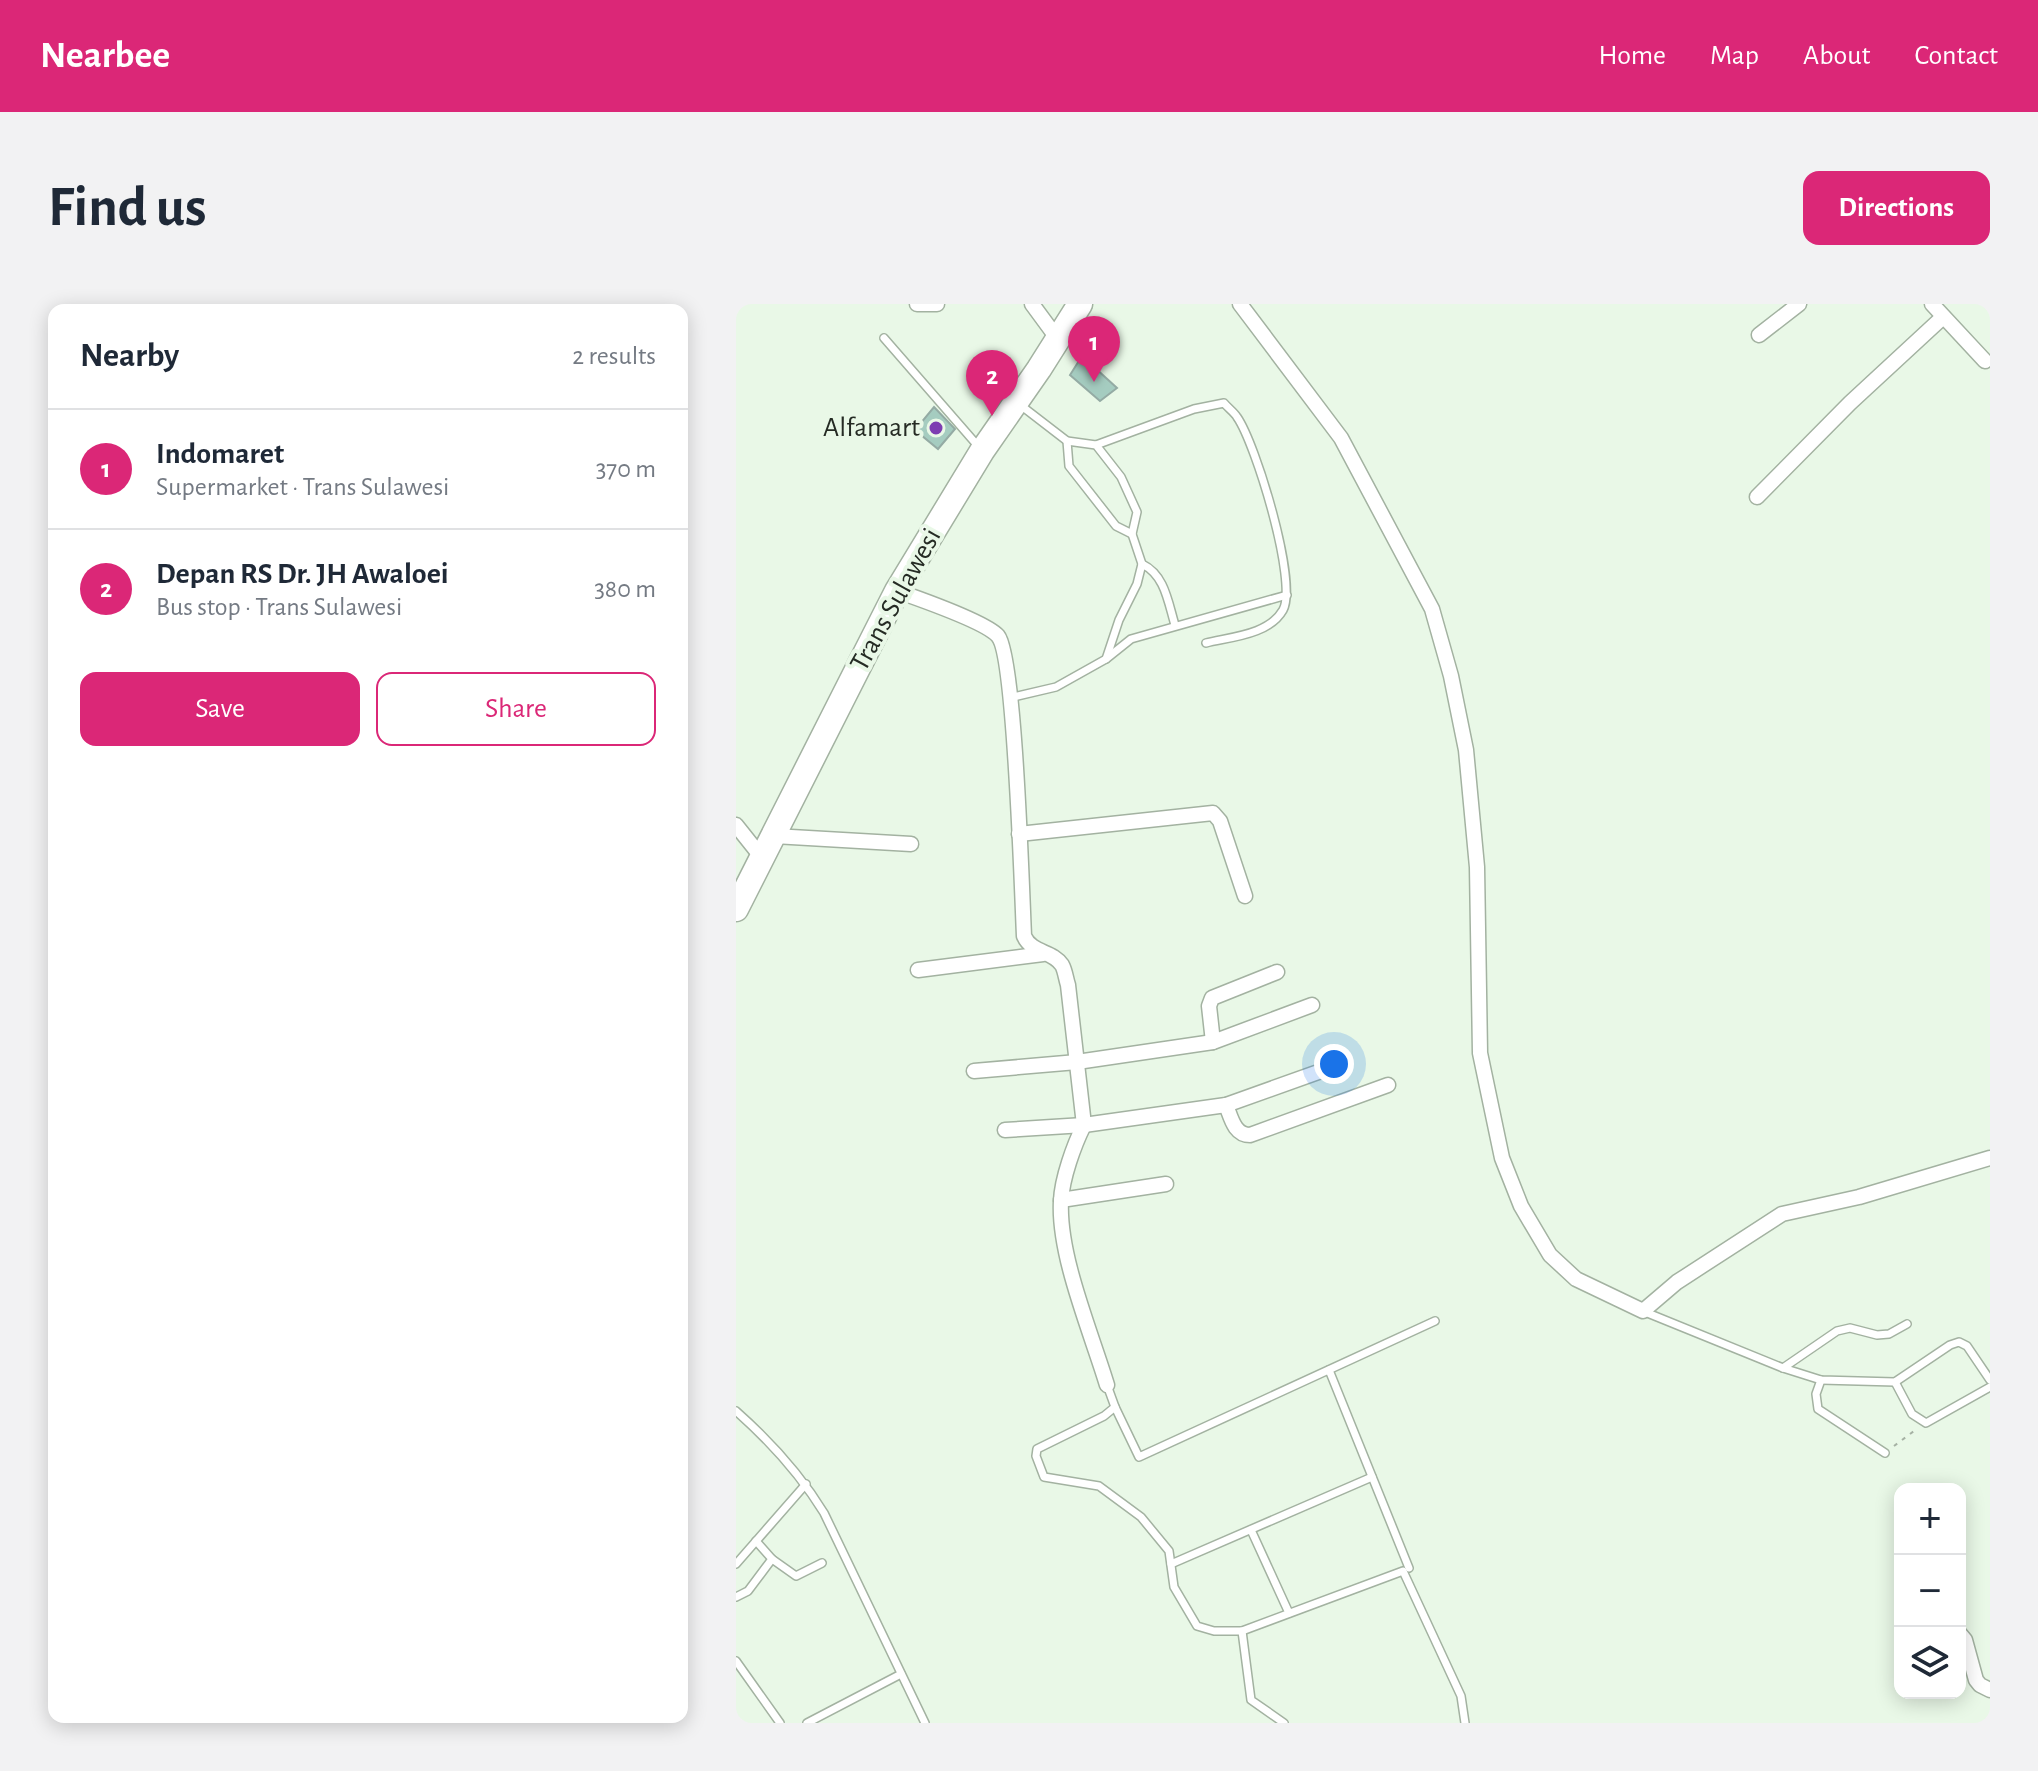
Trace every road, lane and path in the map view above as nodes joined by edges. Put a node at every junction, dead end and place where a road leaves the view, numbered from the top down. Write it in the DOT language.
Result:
graph roads {
  1 [pos="917,304"];
  2 [pos="937,304"];
  3 [pos="1032,304"];
  4 [pos="1080,304"];
  5 [pos="1240,304"];
  6 [pos="1799,304"];
  7 [pos="1932,304"];
  8 [pos="1943,317"];
  9 [pos="1759,335"];
  10 [pos="884,338"];
  11 [pos="1057,338"];
  12 [pos="1988,362"];
  13 [pos="1016,402"];
  14 [pos="1067,441"];
  15 [pos="1096,445"];
  16 [pos="982,451"];
  17 [pos="1757,497"];
  18 [pos="1132,534"];
  19 [pos="1142,564"];
  20 [pos="897,591"];
  21 [pos="1287,595"];
  22 [pos="1175,625"];
  23 [pos="1206,643"];
  24 [pos="1106,659"];
  25 [pos="1009,698"];
  26 [pos="736,825"];
  27 [pos="1019,834"];
  28 [pos="774,836"];
  29 [pos="911,844"];
  30 [pos="763,859"];
  31 [pos="1245,896"];
  32 [pos="736,909"];
  33 [pos="1044,953"];
  34 [pos="918,970"];
  35 [pos="1277,972"];
  36 [pos="1312,1005"];
  37 [pos="1213,1042"];
  38 [pos="1077,1062"];
  39 [pos="1338,1065"];
  40 [pos="974,1071"];
  41 [pos="1388,1085"];
  42 [pos="1226,1105"];
  43 [pos="1084,1125"];
  44 [pos="1005,1130"];
  45 [pos="1989,1160"];
  46 [pos="1166,1184"];
  47 [pos="1061,1200"];
  48 [pos="1643,1311"];
  49 [pos="1435,1321"];
  50 [pos="1907,1324"];
  51 [pos="1783,1368"];
  52 [pos="1329,1370"];
  53 [pos="1821,1380"];
  54 [pos="1990,1380"];
  55 [pos="1895,1382"];
  56 [pos="1107,1385"];
  57 [pos="1990,1387"];
  58 [pos="1115,1407"];
  59 [pos="736,1411"];
  60 [pos="1926,1423"];
  61 [pos="1885,1453"];
  62 [pos="1372,1477"];
  63 [pos="806,1484"];
  64 [pos="1251,1530"];
  65 [pos="756,1541"];
  66 [pos="772,1559"];
  67 [pos="822,1563"];
  68 [pos="736,1564"];
  69 [pos="1171,1564"];
  70 [pos="1409,1568"];
  71 [pos="736,1597"];
  72 [pos="1289,1613"];
  73 [pos="1242,1631"];
  74 [pos="1966,1644"];
  75 [pos="736,1661"];
  76 [pos="901,1674"];
  77 [pos="1990,1690"];
  78 [pos="827,1713"];
  79 [pos="780,1723"];
  80 [pos="807,1723"];
  81 [pos="833,1723"];
  82 [pos="925,1723"];
  83 [pos="1284,1723"];
  84 [pos="1465,1723"];
  1 -- 2 [label="street"];
  3 -- 11 [label="street"];
  4 -- 11 [label="highway, Trans Sulawesi"];
  5 -- 48 [label="street"];
  6 -- 9 [label="street"];
  7 -- 8 [label="street"];
  8 -- 12 [label="street"];
  8 -- 17 [label="street"];
  10 -- 16 [label="lane"];
  11 -- 13 [label="highway, Trans Sulawesi"];
  13 -- 14 [label="lane"];
  13 -- 16 [label="highway, Trans Sulawesi"];
  14 -- 15 [label="lane"];
  14 -- 18 [label="lane"];
  15 -- 18 [label="lane"];
  15 -- 21 [label="lane"];
  16 -- 20 [label="highway, Trans Sulawesi"];
  18 -- 19 [label="lane"];
  19 -- 22 [label="lane"];
  19 -- 24 [label="lane"];
  20 -- 25 [label="street"];
  20 -- 28 [label="highway, Trans Sulawesi"];
  21 -- 22 [label="lane"];
  21 -- 23 [label="lane"];
  22 -- 24 [label="lane"];
  24 -- 25 [label="lane"];
  25 -- 27 [label="street"];
  26 -- 30 [label="street"];
  27 -- 31 [label="street"];
  27 -- 33 [label="street"];
  28 -- 29 [label="street"];
  28 -- 30 [label="highway, Trans Sulawesi"];
  30 -- 32 [label="highway, Trans Sulawesi"];
  33 -- 34 [label="street"];
  33 -- 38 [label="street"];
  35 -- 37 [label="street"];
  36 -- 37 [label="street"];
  37 -- 38 [label="street"];
  38 -- 40 [label="street"];
  38 -- 43 [label="street"];
  39 -- 42 [label="street"];
  41 -- 42 [label="street"];
  42 -- 43 [label="street"];
  43 -- 44 [label="street"];
  43 -- 47 [label="street"];
  45 -- 48 [label="street"];
  46 -- 47 [label="street"];
  47 -- 56 [label="street"];
  48 -- 51 [label="lane"];
  49 -- 52 [label="lane"];
  50 -- 51 [label="lane"];
  51 -- 53 [label="lane"];
  52 -- 58 [label="lane"];
  52 -- 62 [label="lane"];
  53 -- 55 [label="lane"];
  53 -- 61 [label="lane"];
  54 -- 55 [label="lane"];
  55 -- 60 [label="lane"];
  56 -- 58 [label="lane"];
  57 -- 60 [label="lane"];
  58 -- 69 [label="lane"];
  59 -- 63 [label="lane"];
  60 -- 61 [label="path"];
  62 -- 64 [label="lane"];
  62 -- 70 [label="lane"];
  63 -- 65 [label="lane"];
  63 -- 76 [label="lane"];
  64 -- 69 [label="lane"];
  64 -- 72 [label="lane"];
  65 -- 66 [label="lane"];
  65 -- 68 [label="lane"];
  66 -- 67 [label="lane"];
  66 -- 71 [label="lane"];
  69 -- 73 [label="lane"];
  72 -- 73 [label="lane"];
  72 -- 84 [label="lane"];
  73 -- 83 [label="lane"];
  74 -- 77 [label="street"];
  75 -- 79 [label="lane"];
  76 -- 78 [label="lane"];
  76 -- 82 [label="lane"];
  78 -- 80 [label="lane"];
  78 -- 81 [label="lane"];
}
